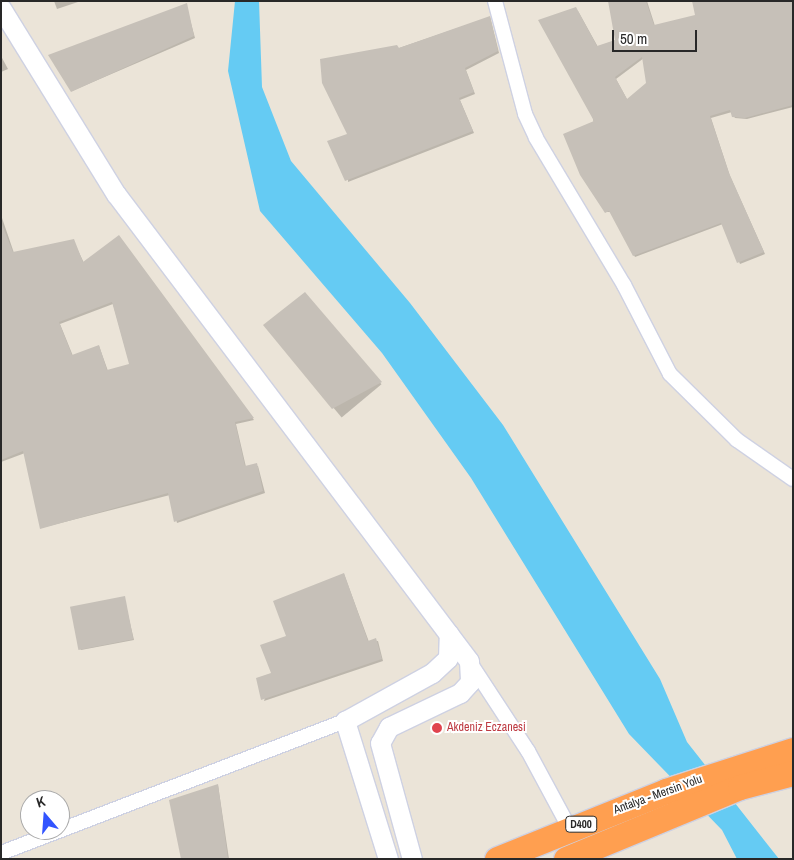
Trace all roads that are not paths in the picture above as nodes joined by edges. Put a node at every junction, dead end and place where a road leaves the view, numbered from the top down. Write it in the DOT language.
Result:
graph roads {
  1 [pos="495,1"];
  2 [pos="1,8"];
  3 [pos="793,479"];
  4 [pos="449,634"];
  5 [pos="469,661"];
  6 [pos="346,721"];
  7 [pos="793,750"];
  8 [pos="793,773"];
  9 [pos="735,778"];
  10 [pos="670,802"];
  11 [pos="570,829"];
  12 [pos="1,853"];
  13 [pos="388,859"];
  14 [pos="412,859"];
  15 [pos="497,859"];
  16 [pos="566,859"];
  1 -- 3 [label="street"];
  2 -- 4 [label="street"];
  4 -- 5 [label="street"];
  4 -- 6 [label="street"];
  5 -- 11 [label="street"];
  5 -- 14 [label="street"];
  6 -- 12 [label="street"];
  6 -- 13 [label="street"];
  7 -- 9 [label="highway, Antalya - Mersin Yolu / D400"];
  8 -- 9 [label="highway, Antalya - Mersin Yolu / D400"];
  9 -- 10 [label="highway, Antalya - Mersin Yolu / D400"];
  10 -- 11 [label="highway, Antalya - Mersin Yolu / D400"];
  10 -- 16 [label="highway, Antalya - Mersin Yolu / D400"];
  11 -- 15 [label="highway, Antalya - Mersin Yolu / D400"];
}
